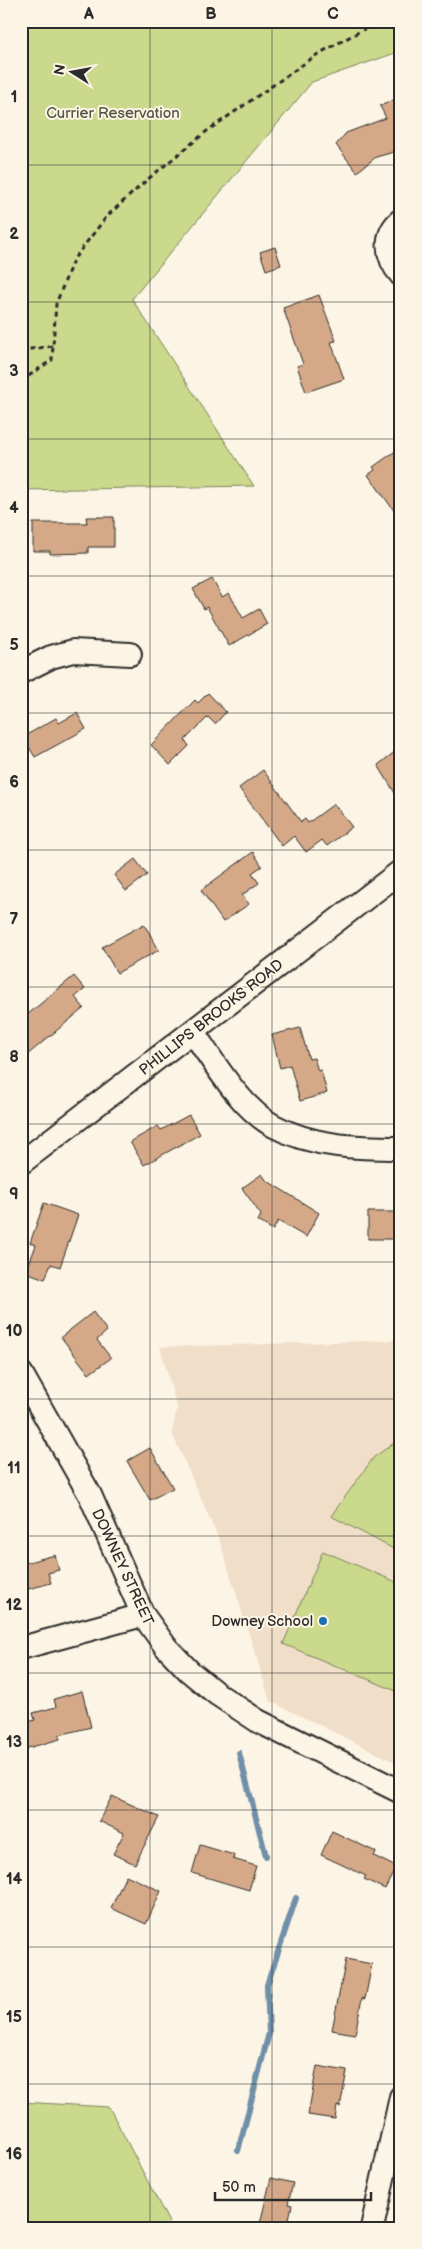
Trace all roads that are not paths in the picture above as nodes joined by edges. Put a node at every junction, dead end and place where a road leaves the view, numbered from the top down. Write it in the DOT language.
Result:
graph roads {
  1 [pos="401,220"];
  2 [pos="401,275"];
  3 [pos="130,654"];
  4 [pos="21,672"];
  5 [pos="401,871"];
  6 [pos="193,1032"];
  7 [pos="401,1148"];
  8 [pos="21,1164"];
  9 [pos="21,1372"];
  10 [pos="143,1615"];
  11 [pos="21,1648"];
  12 [pos="401,1792"];
  13 [pos="401,2097"];
  14 [pos="372,2228"];
  1 -- 2 [label="street"];
  3 -- 4 [label="street"];
  5 -- 6 [label="street, PHILLIPS BROOKS ROAD"];
  6 -- 7 [label="street"];
  6 -- 8 [label="street, PHILLIPS BROOKS ROAD"];
  9 -- 10 [label="street, DOWNEY STREET"];
  10 -- 11 [label="street"];
  10 -- 12 [label="street, DOWNEY STREET"];
  13 -- 14 [label="street"];
}
